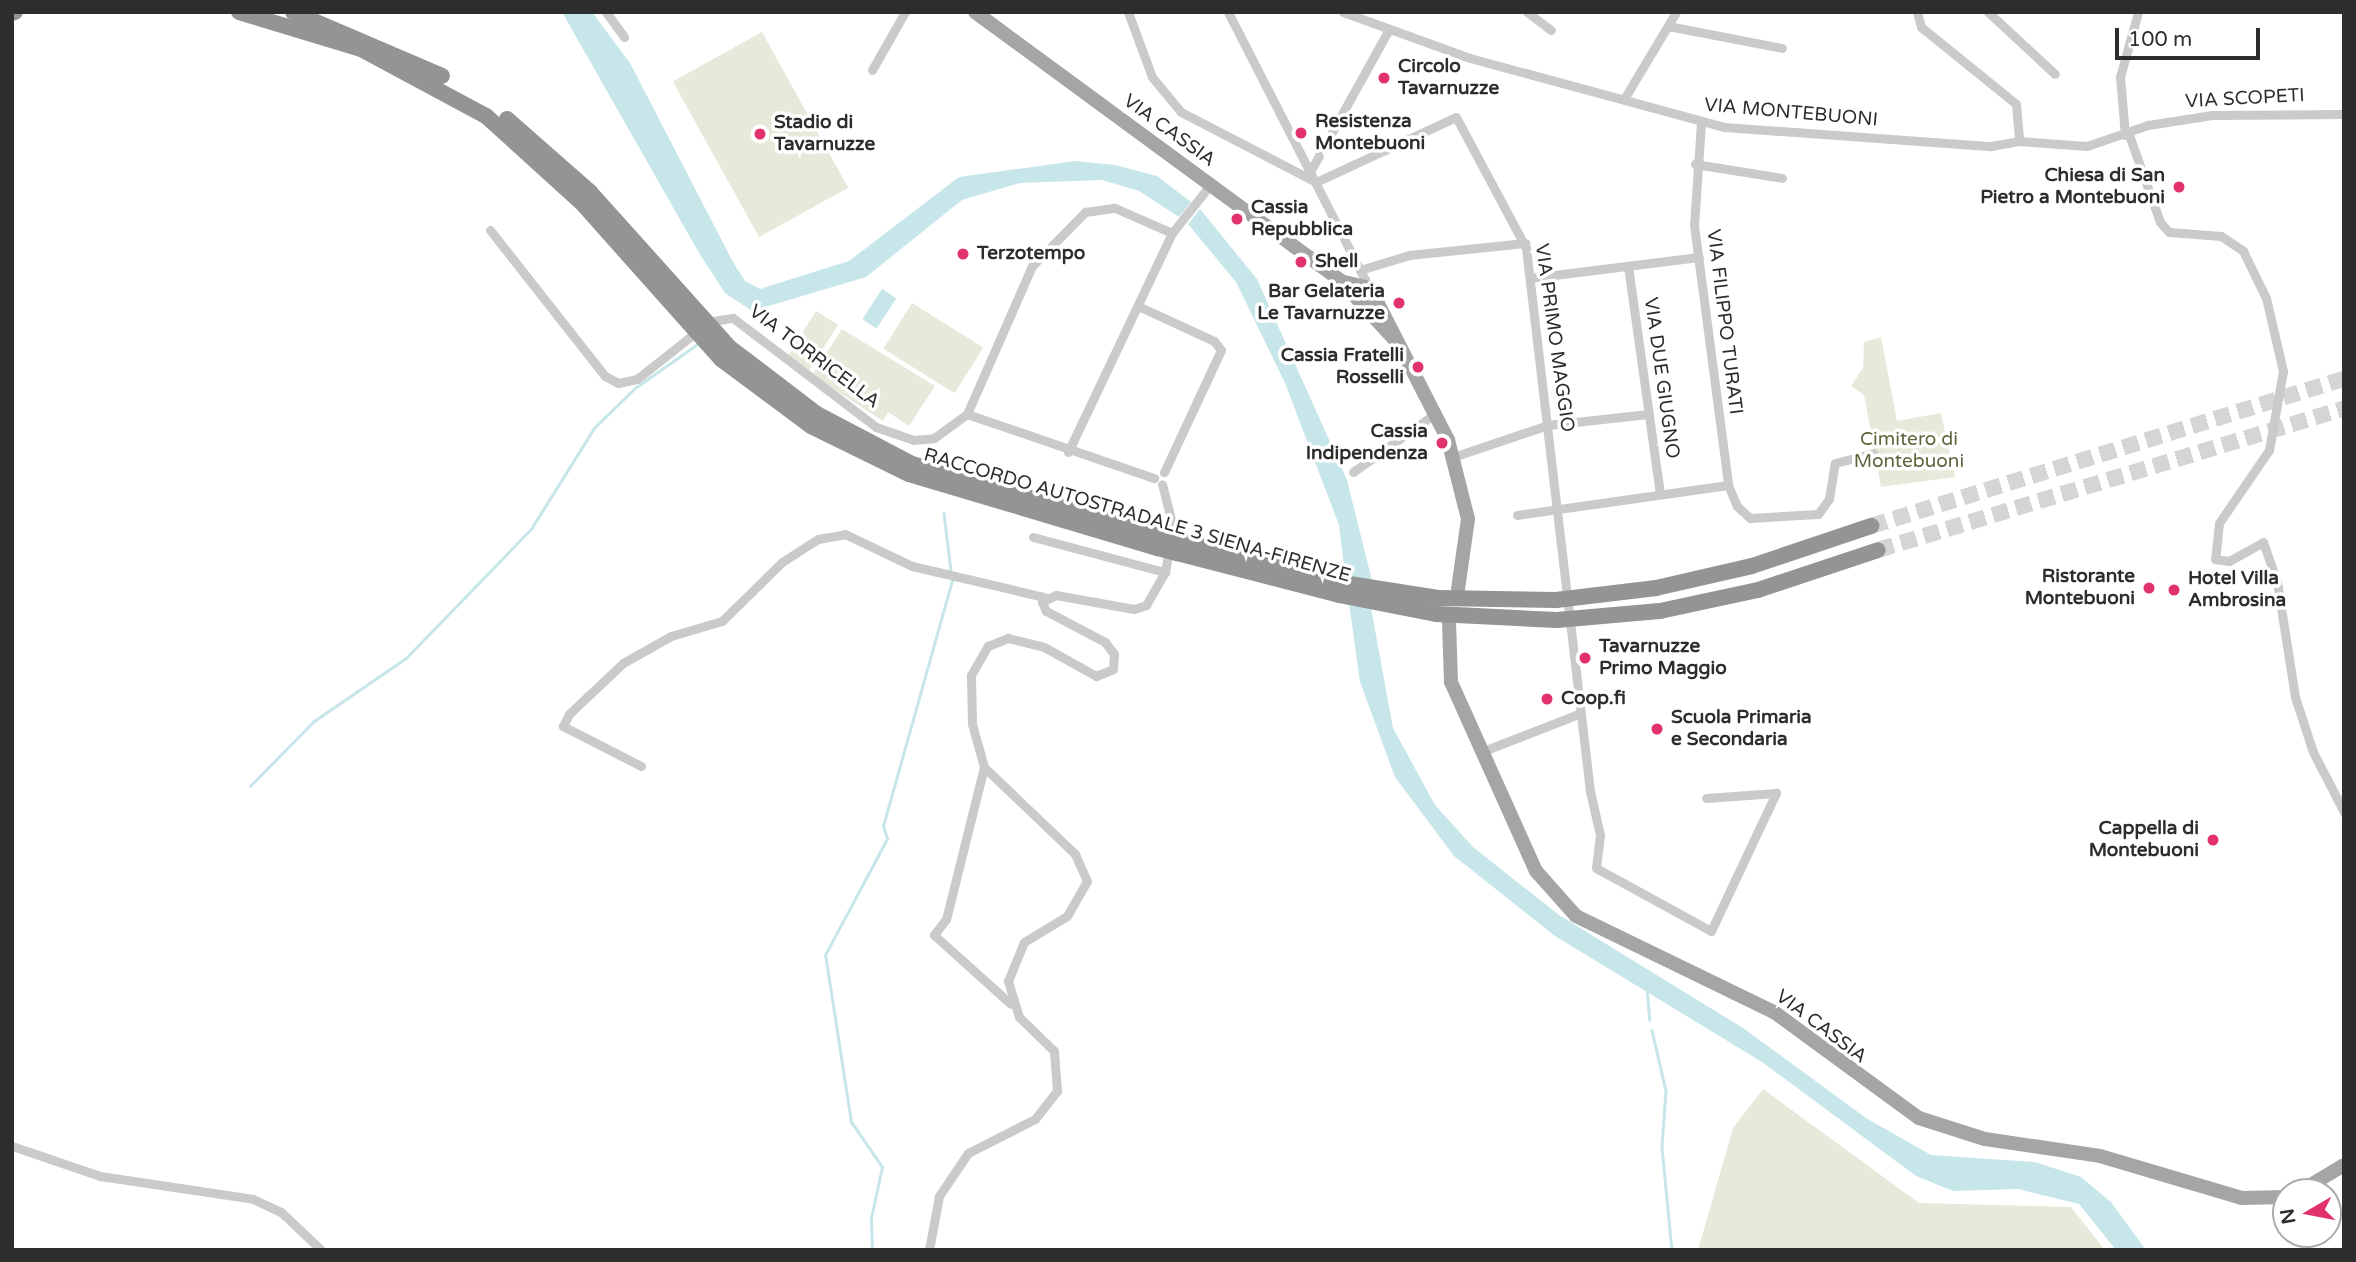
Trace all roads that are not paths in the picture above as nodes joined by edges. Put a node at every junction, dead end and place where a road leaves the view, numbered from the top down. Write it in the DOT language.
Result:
graph roads {
  1 [pos="239,12"];
  2 [pos="293,12"];
  3 [pos="606,12"];
  4 [pos="905,12"];
  5 [pos="975,12"];
  6 [pos="1128,12"];
  7 [pos="1228,12"];
  8 [pos="1343,12"];
  9 [pos="1527,12"];
  10 [pos="1917,12"];
  11 [pos="1989,12"];
  12 [pos="2138,12"];
  13 [pos="1673,13"];
  14 [pos="1668,26"];
  15 [pos="1389,29"];
  16 [pos="1551,30"];
  17 [pos="624,37"];
  18 [pos="1782,48"];
  19 [pos="872,70"];
  20 [pos="2055,74"];
  21 [pos="1624,99"];
  22 [pos="2344,114"];
  23 [pos="1701,123"];
  24 [pos="2148,125"];
  25 [pos="2127,135"];
  26 [pos="2018,141"];
  27 [pos="1695,164"];
  28 [pos="1311,170"];
  29 [pos="1782,178"];
  30 [pos="1316,182"];
  31 [pos="1210,185"];
  32 [pos="490,230"];
  33 [pos="1172,233"];
  34 [pos="1525,243"];
  35 [pos="1699,257"];
  36 [pos="1358,266"];
  37 [pos="1628,266"];
  38 [pos="1530,278"];
  39 [pos="1364,292"];
  40 [pos="1138,306"];
  41 [pos="713,321"];
  42 [pos="690,337"];
  43 [pos="1436,413"];
  44 [pos="967,414"];
  45 [pos="1648,414"];
  46 [pos="1548,425"];
  47 [pos="1068,452"];
  48 [pos="1874,453"];
  49 [pos="1453,457"];
  50 [pos="1353,472"];
  51 [pos="1158,481"];
  52 [pos="1728,485"];
  53 [pos="1660,494"];
  54 [pos="1560,509"];
  55 [pos="1517,515"];
  56 [pos="1871,526"];
  57 [pos="1033,537"];
  58 [pos="1159,541"];
  59 [pos="1878,550"];
  60 [pos="1164,572"];
  61 [pos="1341,589"];
  62 [pos="1458,589"];
  63 [pos="1044,597"];
  64 [pos="1449,622"];
  65 [pos="1581,713"];
  66 [pos="1486,750"];
  67 [pos="641,766"];
  68 [pos="984,767"];
  69 [pos="1706,798"];
  70 [pos="2344,812"];
  71 [pos="1012,1005"];
  72 [pos="12,1146"];
  73 [pos="2344,1165"];
  74 [pos="2322,1178"];
  75 [pos="2272,1197"];
  76 [pos="321,1250"];
  77 [pos="929,1250"];
  1 -- 58 [label="highway, RACCORDO AUTOSTRADALE 3 SIENA-FIRENZE"];
  2 -- 58 [label="highway, RACCORDO AUTOSTRADALE 3 SIENA-FIRENZE"];
  3 -- 17 [label="street"];
  4 -- 19 [label="street"];
  5 -- 31 [label="main road, VIA CASSIA"];
  6 -- 30 [label="street"];
  7 -- 28 [label="street"];
  8 -- 15 [label="street, VIA MONTEBUONI"];
  9 -- 16 [label="street"];
  10 -- 26 [label="street"];
  11 -- 20 [label="street"];
  12 -- 25 [label="street"];
  13 -- 14 [label="street"];
  14 -- 18 [label="street"];
  14 -- 21 [label="street"];
  15 -- 21 [label="street, VIA MONTEBUONI"];
  15 -- 28 [label="street"];
  21 -- 23 [label="street, VIA MONTEBUONI"];
  22 -- 24 [label="street, VIA SCOPETI"];
  23 -- 26 [label="street, VIA MONTEBUONI"];
  23 -- 27 [label="street, VIA FILIPPO TURATI"];
  24 -- 25 [label="street, VIA MONTEBUONI"];
  25 -- 26 [label="street, VIA MONTEBUONI"];
  25 -- 70 [label="street"];
  27 -- 29 [label="street"];
  27 -- 35 [label="street, VIA FILIPPO TURATI"];
  28 -- 30 [label="street"];
  30 -- 34 [label="street, VIA PRIMO MAGGIO"];
  30 -- 36 [label="street"];
  31 -- 33 [label="street"];
  31 -- 39 [label="main road, VIA CASSIA"];
  32 -- 42 [label="street"];
  33 -- 40 [label="street"];
  33 -- 44 [label="street"];
  34 -- 36 [label="street"];
  34 -- 38 [label="street, VIA PRIMO MAGGIO"];
  35 -- 37 [label="street"];
  35 -- 52 [label="street, VIA FILIPPO TURATI"];
  36 -- 39 [label="street"];
  37 -- 38 [label="street"];
  37 -- 45 [label="street, VIA DUE GIUGNO"];
  38 -- 46 [label="street, VIA PRIMO MAGGIO"];
  39 -- 43 [label="main road"];
  40 -- 47 [label="street"];
  40 -- 51 [label="street"];
  41 -- 44 [label="street, VIA TORRICELLA"];
  43 -- 49 [label="main road"];
  43 -- 50 [label="street"];
  44 -- 47 [label="street"];
  45 -- 46 [label="street"];
  45 -- 53 [label="street, VIA DUE GIUGNO"];
  46 -- 49 [label="street"];
  46 -- 54 [label="street, VIA PRIMO MAGGIO"];
  47 -- 51 [label="street"];
  48 -- 52 [label="street"];
  49 -- 62 [label="main road"];
  51 -- 60 [label="street"];
  52 -- 53 [label="street"];
  53 -- 54 [label="street"];
  54 -- 55 [label="street"];
  54 -- 65 [label="street, VIA PRIMO MAGGIO"];
  56 -- 61 [label="highway, RACCORDO AUTOSTRADALE 3 SIENA-FIRENZE, bridge"];
  57 -- 60 [label="street"];
  58 -- 61 [label="highway, RACCORDO AUTOSTRADALE 3 SIENA-FIRENZE, bridge"];
  59 -- 61 [label="highway, RACCORDO AUTOSTRADALE 3 SIENA-FIRENZE, bridge"];
  60 -- 63 [label="street"];
  63 -- 67 [label="street"];
  63 -- 68 [label="street"];
  64 -- 66 [label="main road, VIA CASSIA"];
  65 -- 66 [label="street"];
  65 -- 69 [label="street, VIA PRIMO MAGGIO"];
  66 -- 75 [label="main road, VIA CASSIA"];
  68 -- 71 [label="street"];
  68 -- 71 [label="street"];
  71 -- 77 [label="street"];
  72 -- 76 [label="street"];
  73 -- 74 [label="main road"];
}
